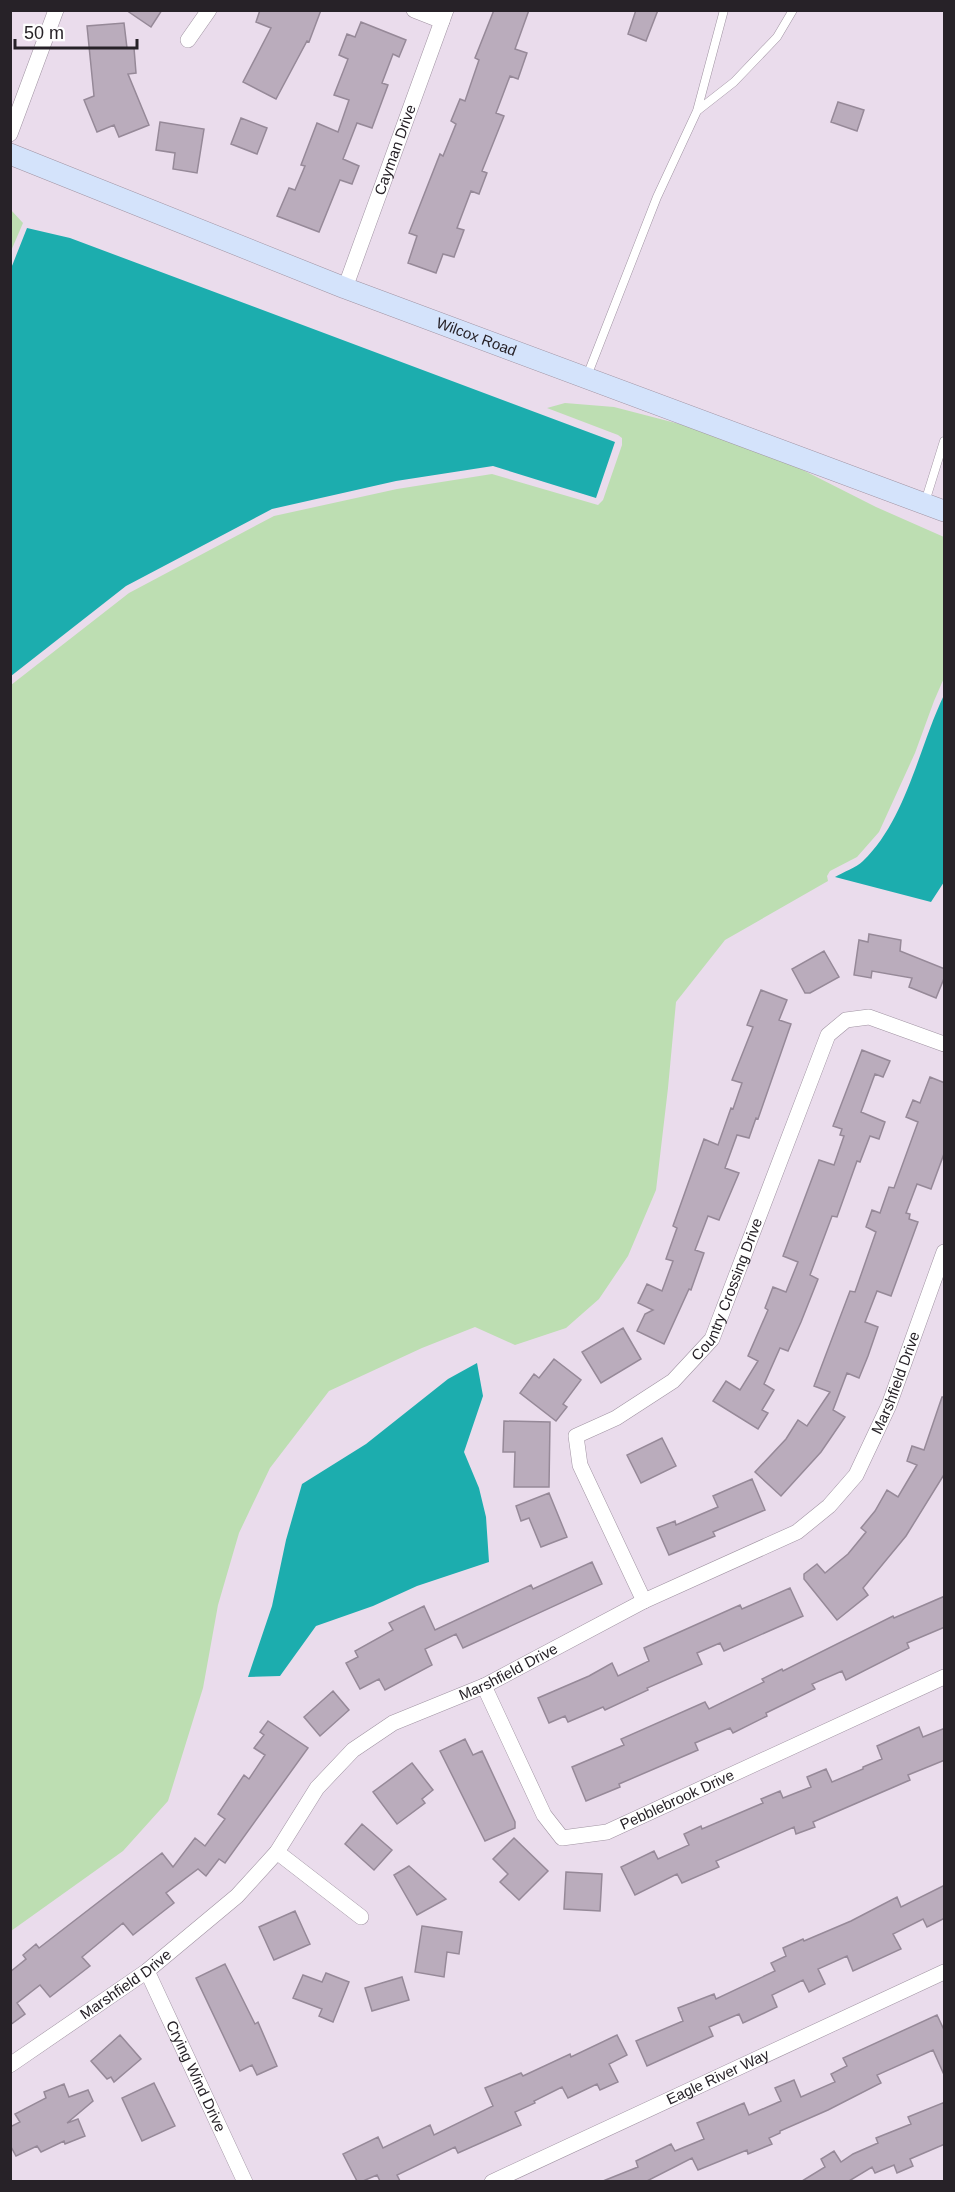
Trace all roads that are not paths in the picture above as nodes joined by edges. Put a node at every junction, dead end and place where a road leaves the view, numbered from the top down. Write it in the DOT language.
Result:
graph roads {
  1 [pos="56,10"];
  2 [pos="209,10"];
  3 [pos="414,10"];
  4 [pos="724,10"];
  5 [pos="793,10"];
  6 [pos="444,16"];
  7 [pos="188,40"];
  8 [pos="697,111"];
  9 [pos="10,134"];
  10 [pos="10,154"];
  11 [pos="345,288"];
  12 [pos="586,378"];
  13 [pos="945,441"];
  14 [pos="924,503"];
  15 [pos="945,511"];
  16 [pos="945,1044"];
  17 [pos="945,1252"];
  18 [pos="644,1601"];
  19 [pos="945,1677"];
  20 [pos="484,1686"];
  21 [pos="277,1852"];
  22 [pos="361,1917"];
  23 [pos="147,1971"];
  24 [pos="945,1972"];
  25 [pos="10,2065"];
  26 [pos="245,2181"];
  27 [pos="492,2181"];
  1 -- 9 [label="street"];
  2 -- 7 [label="street"];
  3 -- 6 [label="street"];
  4 -- 8 [label="lane"];
  5 -- 8 [label="lane"];
  6 -- 11 [label="street, Cayman Drive"];
  8 -- 12 [label="lane"];
  10 -- 11 [label="street, Wilcox Road"];
  11 -- 12 [label="street, Wilcox Road"];
  12 -- 14 [label="street, Wilcox Road"];
  13 -- 14 [label="lane"];
  14 -- 15 [label="street, Wilcox Road"];
  16 -- 18 [label="street, Country Crossing Drive"];
  17 -- 18 [label="street, Marshfield Drive"];
  18 -- 20 [label="street, Marshfield Drive"];
  19 -- 20 [label="street, Pebblebrook Drive"];
  20 -- 21 [label="street, Marshfield Drive"];
  21 -- 22 [label="street"];
  21 -- 23 [label="street, Marshfield Drive"];
  23 -- 25 [label="street, Marshfield Drive"];
  23 -- 26 [label="street, Crying Wind Drive"];
  24 -- 27 [label="street, Eagle River Way"];
}
